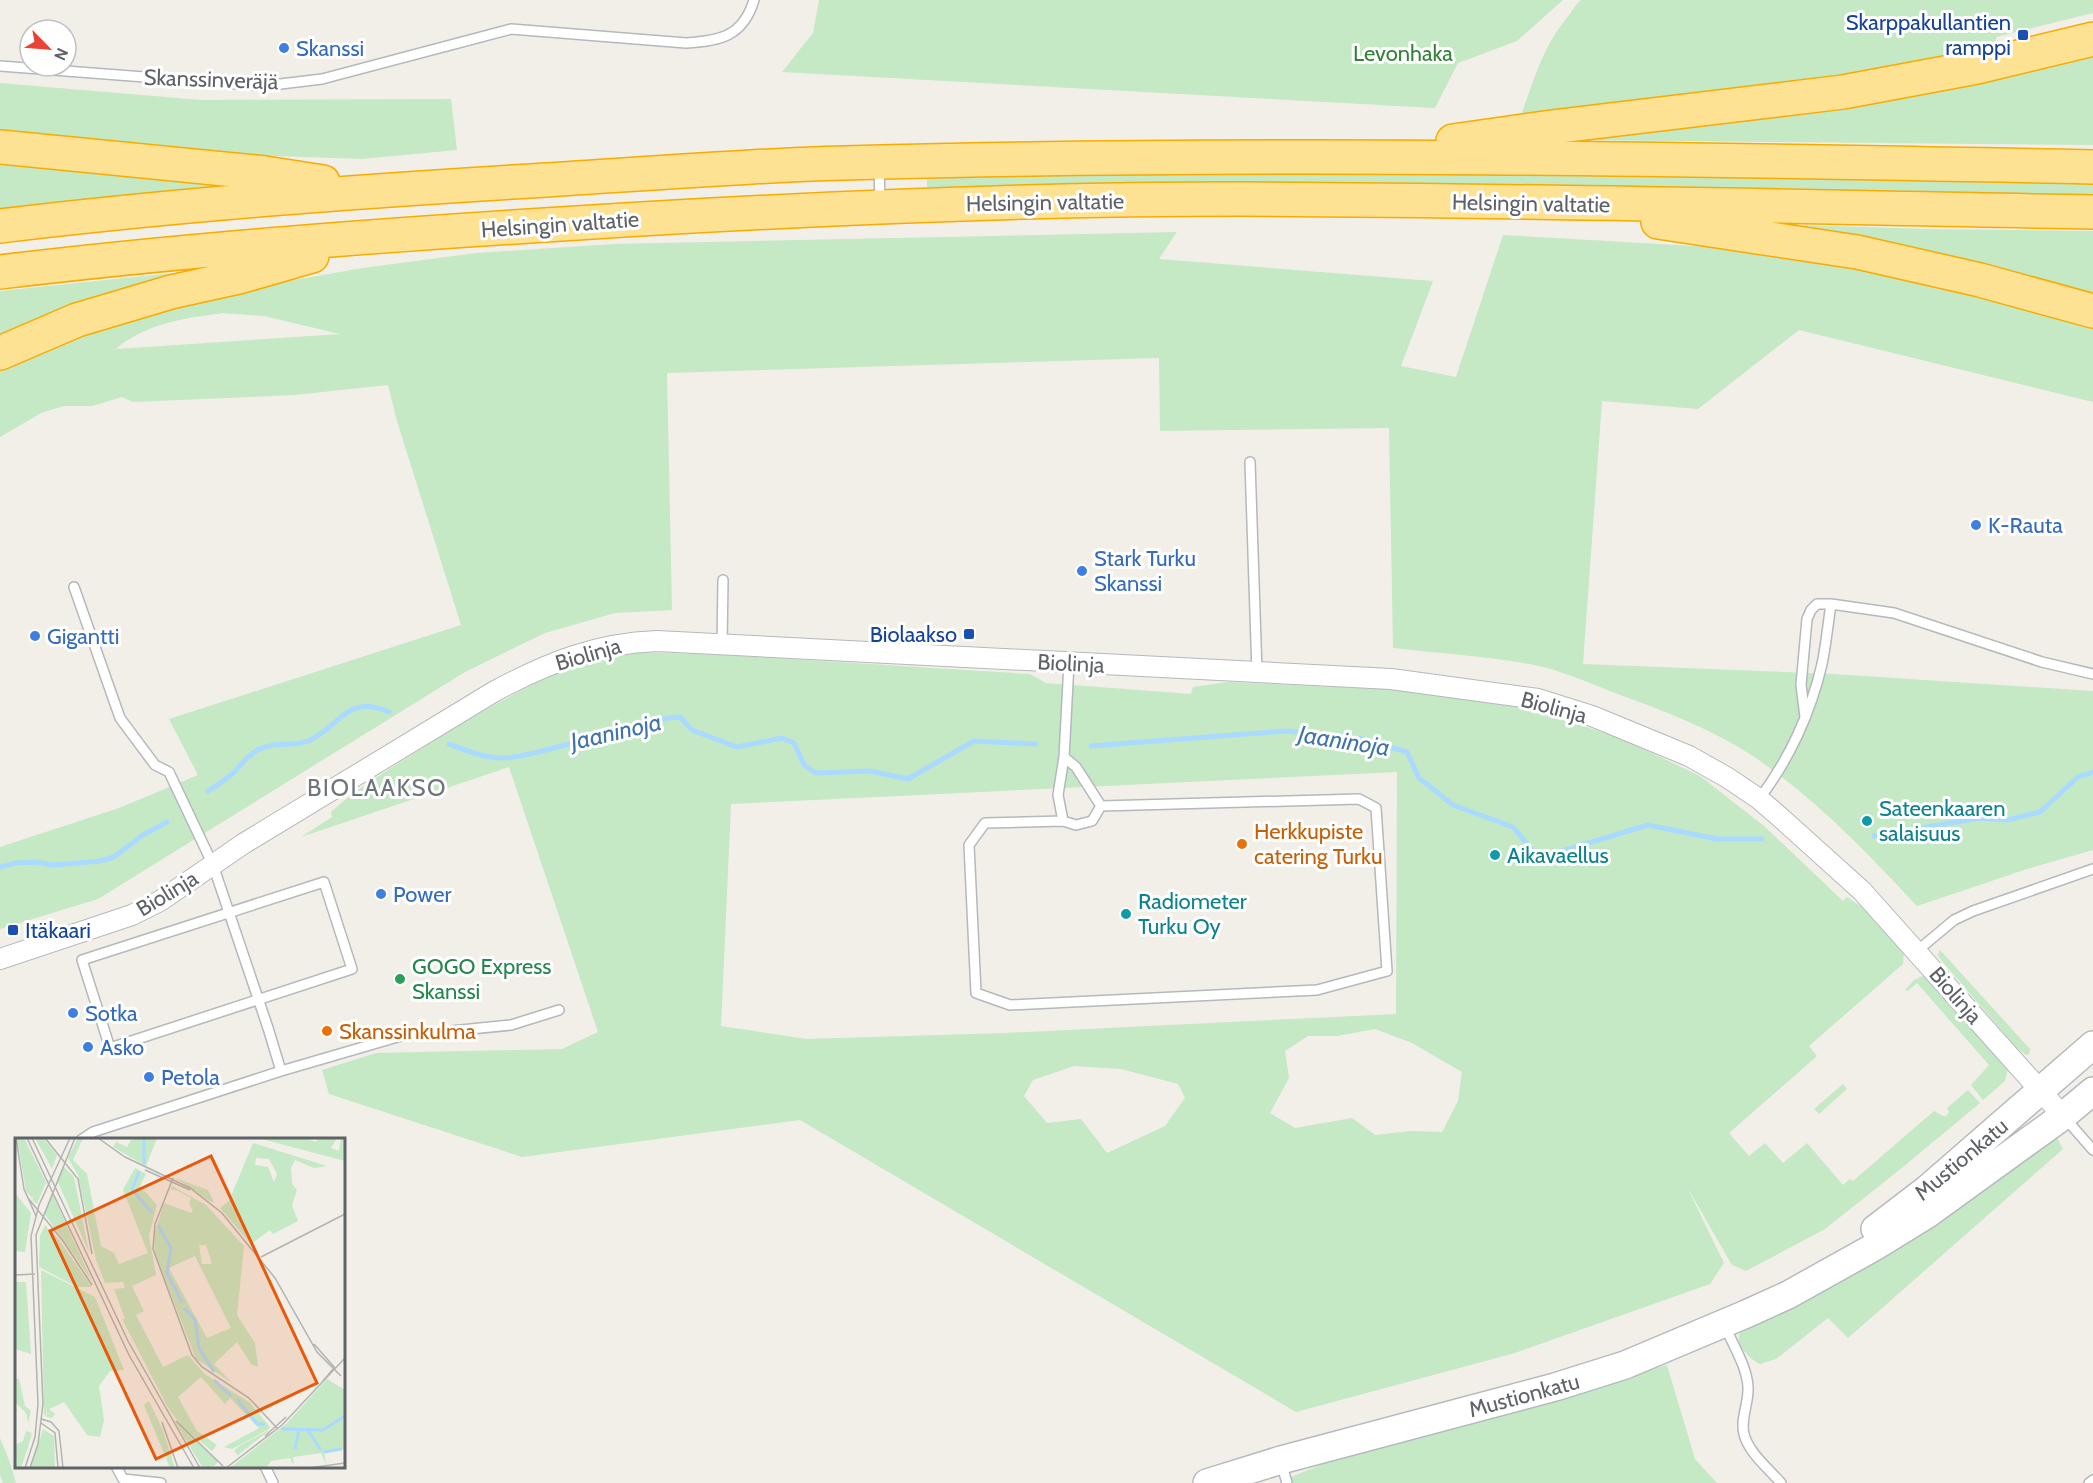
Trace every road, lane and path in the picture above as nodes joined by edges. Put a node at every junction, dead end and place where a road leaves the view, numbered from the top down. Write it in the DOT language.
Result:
graph roads {
  1 [pos="754,0"];
  2 [pos="2093,39"];
  3 [pos="0,66"];
  4 [pos="0,147"];
  5 [pos="1347,156"];
  6 [pos="879,162"];
  7 [pos="2093,167"];
  8 [pos="379,190"];
  9 [pos="1535,203"];
  10 [pos="880,207"];
  11 [pos="2093,212"];
  12 [pos="0,226"];
  13 [pos="383,235"];
  14 [pos="0,272"];
  15 [pos="2093,311"];
  16 [pos="0,353"];
  17 [pos="1250,462"];
  18 [pos="723,580"];
  19 [pos="74,587"];
  20 [pos="1831,604"];
  21 [pos="722,645"];
  22 [pos="1069,663"];
  23 [pos="1257,673"];
  24 [pos="2093,674"];
  25 [pos="1805,717"];
  26 [pos="1064,758"];
  27 [pos="1759,799"];
  28 [pos="1101,806"];
  29 [pos="1063,821"];
  30 [pos="213,865"];
  31 [pos="2093,869"];
  32 [pos="230,912"];
  33 [pos="1917,951"];
  34 [pos="0,959"];
  35 [pos="259,1000"];
  36 [pos="559,1010"];
  37 [pos="2093,1045"];
  38 [pos="280,1071"];
  39 [pos="2040,1090"];
  40 [pos="2093,1091"];
  41 [pos="2063,1116"];
  42 [pos="84,1138"];
  43 [pos="2093,1150"];
  44 [pos="1828,1272"];
  45 [pos="1724,1324"];
  46 [pos="117,1468"];
  47 [pos="266,1468"];
  48 [pos="1284,1471"];
  49 [pos="2093,1480"];
  50 [pos="161,1483"];
  51 [pos="273,1483"];
  52 [pos="1207,1483"];
  53 [pos="1781,1483"];
  54 [pos="2089,1483"];
  1 -- 3 [label="lane, Skanssinveräjä"];
  2 -- 5 [label="highway"];
  4 -- 8 [label="highway"];
  5 -- 6 [label="highway, Helsingin valtatie"];
  5 -- 7 [label="highway, Helsingin valtatie"];
  6 -- 8 [label="highway, Helsingin valtatie"];
  6 -- 10 [label="lane"];
  8 -- 12 [label="highway, Helsingin valtatie"];
  9 -- 10 [label="highway, Helsingin valtatie"];
  9 -- 11 [label="highway, Helsingin valtatie"];
  9 -- 15 [label="highway"];
  10 -- 13 [label="highway, Helsingin valtatie"];
  13 -- 14 [label="highway, Helsingin valtatie"];
  13 -- 16 [label="highway"];
  17 -- 23 [label="lane"];
  18 -- 21 [label="lane"];
  19 -- 30 [label="lane"];
  20 -- 24 [label="lane"];
  20 -- 25 [label="lane"];
  20 -- 25 [label="lane"];
  21 -- 22 [label="street, Biolinja"];
  21 -- 30 [label="street, Biolinja"];
  22 -- 23 [label="street, Biolinja"];
  22 -- 26 [label="lane"];
  23 -- 27 [label="street, Biolinja"];
  25 -- 27 [label="lane"];
  26 -- 28 [label="lane"];
  26 -- 29 [label="lane"];
  27 -- 33 [label="street, Biolinja"];
  28 -- 29 [label="lane"];
  28 -- 29 [label="lane"];
  30 -- 32 [label="lane"];
  30 -- 34 [label="street, Biolinja"];
  31 -- 33 [label="lane"];
  32 -- 35 [label="lane"];
  32 -- 35 [label="lane"];
  32 -- 35 [label="lane"];
  33 -- 39 [label="street, Biolinja"];
  35 -- 38 [label="lane"];
  36 -- 38 [label="lane"];
  37 -- 39 [label="street, Mustionkatu"];
  38 -- 42 [label="lane"];
  39 -- 41 [label="street, Biolinja"];
  39 -- 44 [label="street, Mustionkatu"];
  40 -- 41 [label="street, Mustionkatu"];
  41 -- 43 [label="lane"];
  41 -- 44 [label="street, Mustionkatu"];
  44 -- 45 [label="street, Mustionkatu"];
  45 -- 48 [label="street, Mustionkatu"];
  45 -- 53 [label="lane"];
  46 -- 50 [label="lane"];
  47 -- 51 [label="lane"];
  48 -- 52 [label="street, Mustionkatu"];
  49 -- 54 [label="lane"];
}
